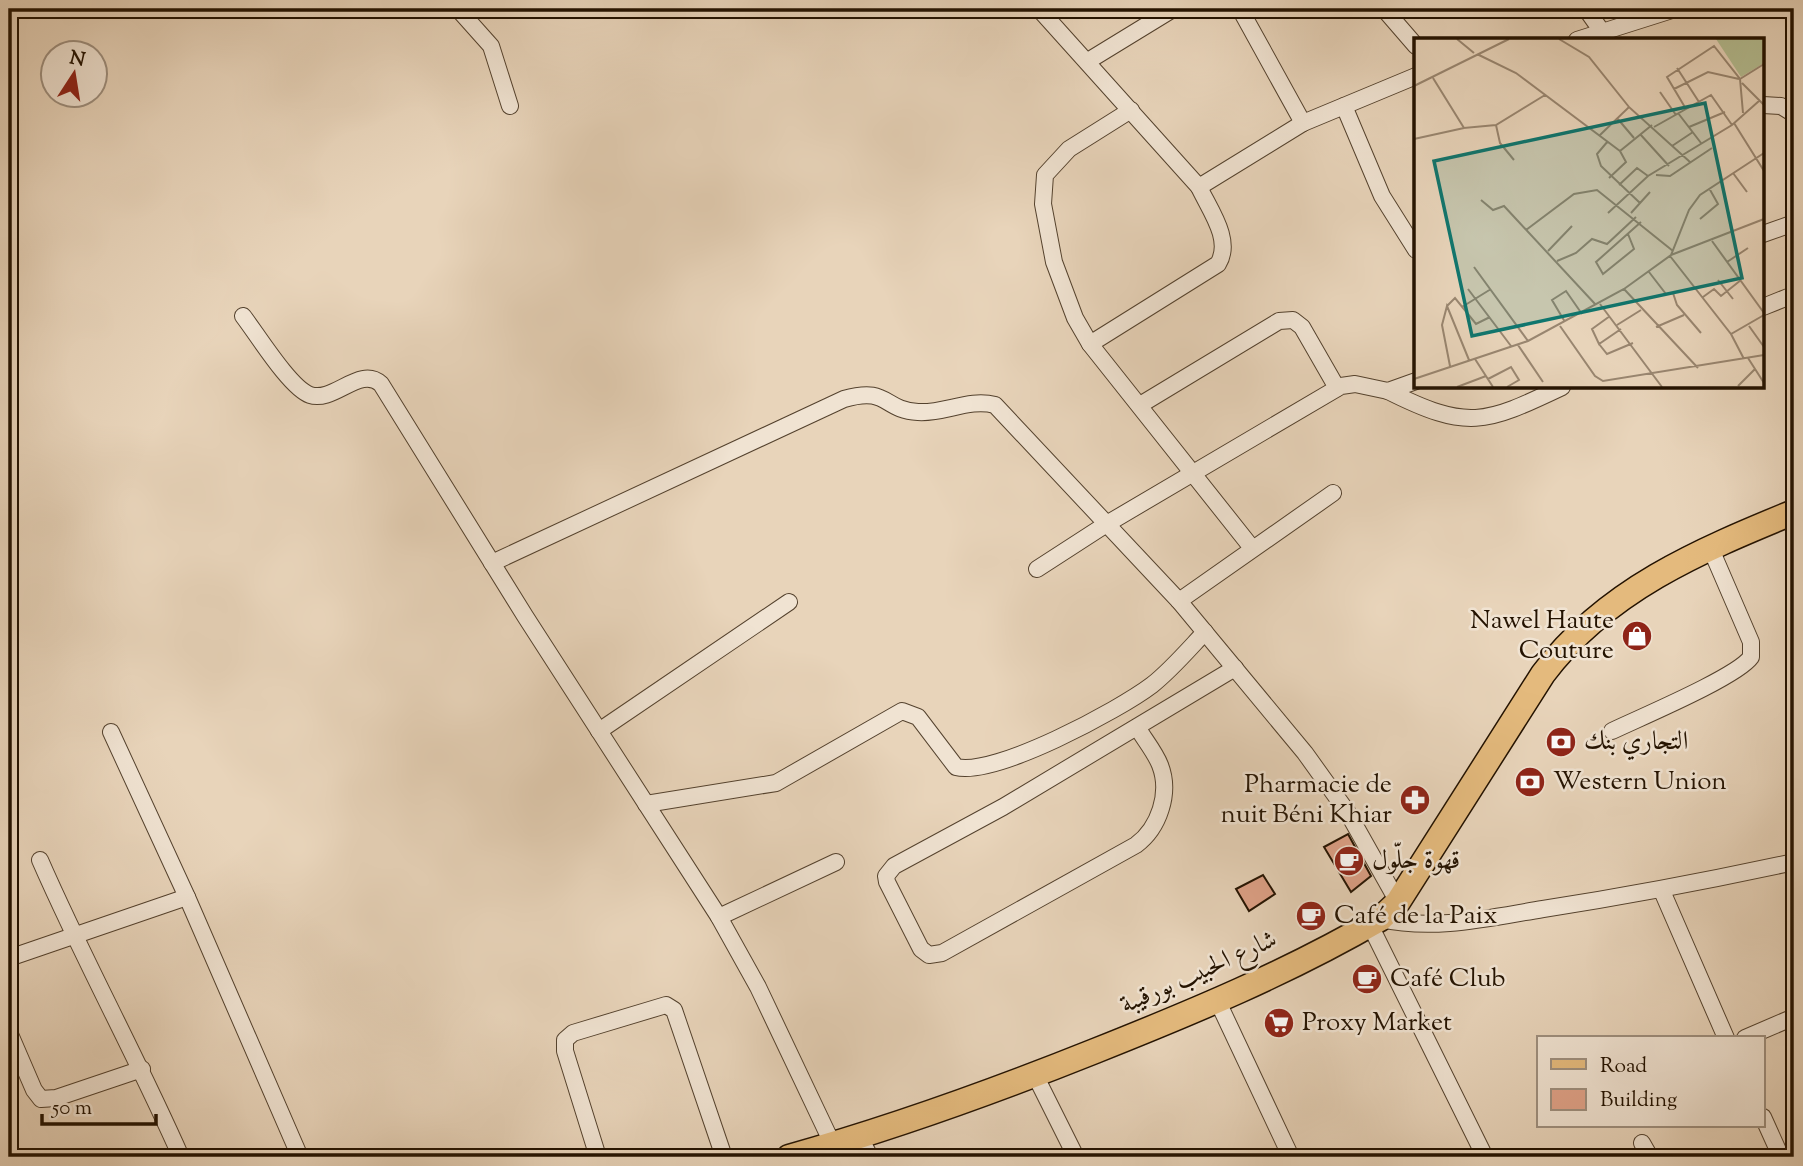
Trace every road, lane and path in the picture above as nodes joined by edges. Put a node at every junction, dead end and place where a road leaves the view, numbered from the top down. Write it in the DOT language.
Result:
graph roads {
  1 [pos="458,9"];
  2 [pos="1039,9"];
  3 [pos="1173,9"];
  4 [pos="1240,9"];
  5 [pos="1384,9"];
  6 [pos="1586,9"];
  7 [pos="1674,9"];
  8 [pos="1614,34"];
  9 [pos="1589,38"];
  10 [pos="1414,44"];
  11 [pos="1088,61"];
  12 [pos="1414,77"];
  13 [pos="1764,104"];
  14 [pos="510,106"];
  15 [pos="1344,106"];
  16 [pos="1131,110"];
  17 [pos="1794,114"];
  18 [pos="1304,123"];
  19 [pos="1199,187"];
  20 [pos="1794,223"];
  21 [pos="1764,234"];
  22 [pos="1414,247"];
  23 [pos="1788,297"];
  24 [pos="1764,307"];
  25 [pos="243,316"];
  26 [pos="1090,344"];
  27 [pos="1414,382"];
  28 [pos="1337,388"];
  29 [pos="1561,388"];
  30 [pos="1388,391"];
  31 [pos="1140,405"];
  32 [pos="1192,475"];
  33 [pos="1333,493"];
  34 [pos="1794,512"];
  35 [pos="1105,525"];
  36 [pos="1710,547"];
  37 [pos="1252,548"];
  38 [pos="492,563"];
  39 [pos="1037,569"];
  40 [pos="1179,601"];
  41 [pos="789,602"];
  42 [pos="1205,632"];
  43 [pos="1235,668"];
  44 [pos="1137,727"];
  45 [pos="599,731"];
  46 [pos="1612,731"];
  47 [pos="111,732"];
  48 [pos="646,804"];
  49 [pos="40,860"];
  50 [pos="836,862"];
  51 [pos="1794,862"];
  52 [pos="1662,891"];
  53 [pos="187,897"];
  54 [pos="1398,902"];
  55 [pos="719,918"];
  56 [pos="1375,922"];
  57 [pos="74,938"];
  58 [pos="9,958"];
  59 [pos="1218,1002"];
  60 [pos="1794,1017"];
  61 [pos="9,1032"];
  62 [pos="1726,1036"];
  63 [pos="1750,1036"];
  64 [pos="142,1069"];
  65 [pos="1035,1075"];
  66 [pos="1764,1119"];
  67 [pos="833,1145"];
  68 [pos="865,1147"];
  69 [pos="181,1157"];
  70 [pos="300,1157"];
  71 [pos="598,1157"];
  72 [pos="724,1157"];
  73 [pos="789,1157"];
  74 [pos="1076,1157"];
  75 [pos="1291,1157"];
  76 [pos="1485,1157"];
  77 [pos="1781,1157"];
  1 -- 14 [label="street"];
  2 -- 11 [label="street"];
  3 -- 11 [label="street"];
  4 -- 18 [label="street"];
  5 -- 10 [label="street"];
  6 -- 8 [label="street"];
  7 -- 8 [label="street"];
  8 -- 9 [label="street"];
  11 -- 16 [label="street"];
  12 -- 15 [label="street"];
  13 -- 17 [label="street"];
  15 -- 18 [label="street"];
  15 -- 22 [label="street"];
  16 -- 19 [label="street"];
  16 -- 26 [label="street"];
  18 -- 19 [label="street"];
  19 -- 26 [label="street"];
  20 -- 21 [label="street"];
  23 -- 24 [label="street"];
  25 -- 38 [label="street"];
  26 -- 31 [label="street"];
  27 -- 30 [label="street"];
  28 -- 30 [label="street"];
  28 -- 31 [label="street"];
  28 -- 32 [label="street"];
  29 -- 30 [label="street"];
  31 -- 32 [label="street"];
  32 -- 35 [label="street"];
  32 -- 37 [label="street"];
  33 -- 37 [label="street"];
  34 -- 36 [label="main road, شارع الحبيب بورقيبة"];
  35 -- 38 [label="street"];
  35 -- 39 [label="street"];
  35 -- 40 [label="street"];
  36 -- 46 [label="street"];
  36 -- 54 [label="main road, شارع الحبيب بورقيبة"];
  37 -- 40 [label="street"];
  38 -- 45 [label="street"];
  40 -- 42 [label="street"];
  41 -- 45 [label="street"];
  42 -- 43 [label="street"];
  42 -- 48 [label="street"];
  43 -- 44 [label="street"];
  43 -- 54 [label="street"];
  44 -- 44 [label="street"];
  45 -- 48 [label="street"];
  47 -- 53 [label="street"];
  48 -- 55 [label="street"];
  49 -- 57 [label="street"];
  50 -- 55 [label="street"];
  51 -- 52 [label="street"];
  52 -- 56 [label="street"];
  52 -- 62 [label="street"];
  53 -- 57 [label="street"];
  53 -- 70 [label="street"];
  54 -- 56 [label="main road, شارع الحبيب بورقيبة"];
  55 -- 67 [label="street"];
  56 -- 59 [label="main road, شارع الحبيب بورقيبة"];
  56 -- 76 [label="street"];
  57 -- 58 [label="street"];
  57 -- 64 [label="street"];
  59 -- 65 [label="main road, شارع الحبيب بورقيبة"];
  59 -- 75 [label="street"];
  60 -- 63 [label="street"];
  61 -- 64 [label="street"];
  64 -- 69 [label="street"];
  65 -- 68 [label="main road, شارع الحبيب بورقيبة"];
  65 -- 74 [label="street"];
  66 -- 77 [label="street"];
  67 -- 68 [label="main road, شارع الحبيب بورقيبة"];
  67 -- 73 [label="main road, شارع الحبيب بورقيبة"];
  71 -- 72 [label="street"];
}
